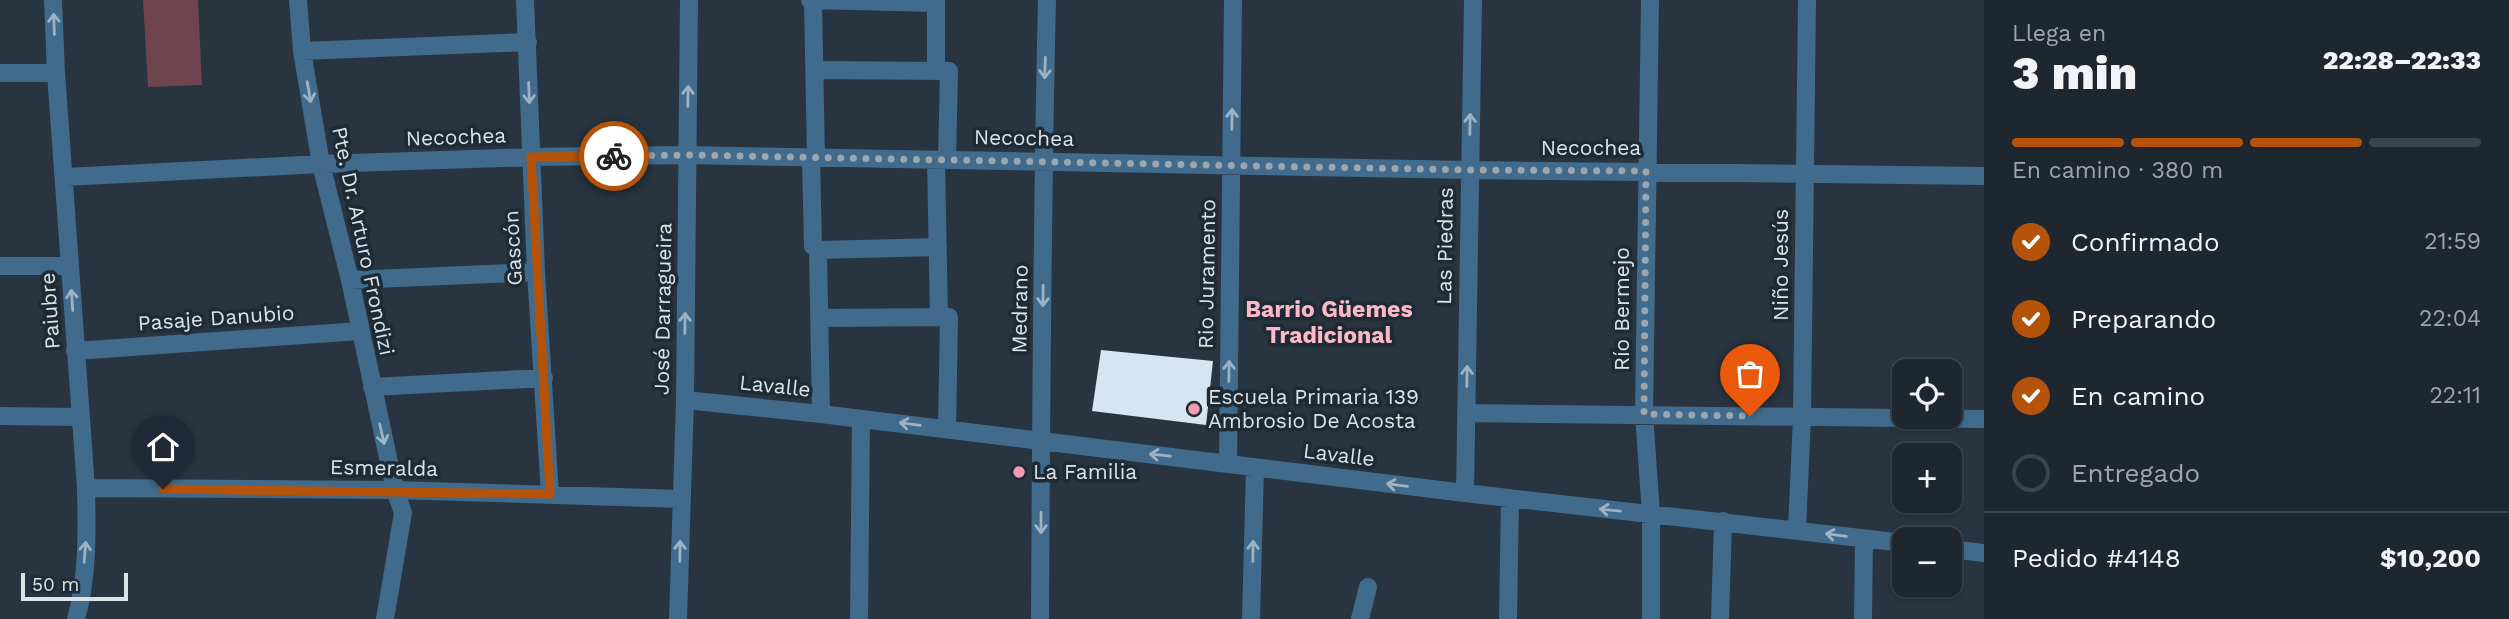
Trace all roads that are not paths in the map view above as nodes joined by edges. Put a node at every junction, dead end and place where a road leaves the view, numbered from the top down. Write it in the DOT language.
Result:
graph roads {
  1 [pos="54,0"];
  2 [pos="298,0"];
  3 [pos="525,0"];
  4 [pos="690,0"];
  5 [pos="1047,0"];
  6 [pos="1233,0"];
  7 [pos="1473,0"];
  8 [pos="1650,0"];
  9 [pos="1807,0"];
  10 [pos="812,1"];
  11 [pos="936,1"];
  12 [pos="528,42"];
  13 [pos="302,51"];
  14 [pos="815,70"];
  15 [pos="936,71"];
  16 [pos="0,73"];
  17 [pos="56,73"];
  18 [pos="688,155"];
  19 [pos="531,157"];
  20 [pos="813,158"];
  21 [pos="941,160"];
  22 [pos="1043,161"];
  23 [pos="321,164"];
  24 [pos="1231,165"];
  25 [pos="1469,170"];
  26 [pos="1646,171"];
  27 [pos="1804,174"];
  28 [pos="1984,176"];
  29 [pos="65,177"];
  30 [pos="938,247"];
  31 [pos="818,250"];
  32 [pos="0,266"];
  33 [pos="70,266"];
  34 [pos="536,272"];
  35 [pos="350,280"];
  36 [pos="939,317"];
  37 [pos="821,318"];
  38 [pos="360,331"];
  39 [pos="75,351"];
  40 [pos="544,378"];
  41 [pos="372,387"];
  42 [pos="684,400"];
  43 [pos="1466,413"];
  44 [pos="821,414"];
  45 [pos="1644,414"];
  46 [pos="0,416"];
  47 [pos="79,417"];
  48 [pos="1802,417"];
  49 [pos="862,419"];
  50 [pos="1984,419"];
  51 [pos="947,429"];
  52 [pos="1041,442"];
  53 [pos="1228,464"];
  54 [pos="1255,467"];
  55 [pos="86,488"];
  56 [pos="395,490"];
  57 [pos="550,494"];
  58 [pos="1465,494"];
  59 [pos="1510,498"];
  60 [pos="681,499"];
  61 [pos="1651,514"];
  62 [pos="1723,521"];
  63 [pos="1797,530"];
  64 [pos="1864,538"];
  65 [pos="1892,542"];
  66 [pos="1962,550"];
  67 [pos="1984,553"];
  68 [pos="1368,587"];
  69 [pos="76,619"];
  70 [pos="385,619"];
  71 [pos="678,619"];
  72 [pos="859,619"];
  73 [pos="1040,619"];
  74 [pos="1251,619"];
  75 [pos="1360,619"];
  76 [pos="1508,619"];
  77 [pos="1651,619"];
  78 [pos="1720,619"];
  79 [pos="1863,619"];
  17 -- 1 [label="street, Paiubre, one-way"];
  2 -- 13 [label="street, Pte. Dr. Arturo Frondizi"];
  3 -- 12 [label="street, Gascón"];
  18 -- 4 [label="street, José Darragueira, one-way"];
  5 -- 22 [label="street, Medrano, one-way"];
  24 -- 6 [label="street, Rio Juramento, one-way"];
  25 -- 7 [label="street, Las Piedras, one-way"];
  8 -- 26 [label="street, Río Bermejo"];
  9 -- 27 [label="street, Niño Jesús"];
  10 -- 11 [label="street"];
  10 -- 14 [label="street"];
  11 -- 15 [label="street"];
  12 -- 13 [label="street"];
  12 -- 19 [label="street, Gascón, one-way"];
  13 -- 23 [label="street, Pte. Dr. Arturo Frondizi, one-way"];
  14 -- 15 [label="street"];
  14 -- 20 [label="street"];
  15 -- 21 [label="street"];
  16 -- 17 [label="street"];
  17 -- 29 [label="street, Paiubre"];
  18 -- 19 [label="street, Necochea"];
  18 -- 20 [label="street, Necochea"];
  42 -- 18 [label="street, José Darragueira, one-way"];
  19 -- 23 [label="street, Necochea"];
  19 -- 34 [label="street, Gascón"];
  20 -- 21 [label="street, Necochea"];
  20 -- 31 [label="street"];
  21 -- 22 [label="street, Necochea"];
  21 -- 30 [label="street"];
  22 -- 24 [label="street, Necochea"];
  22 -- 52 [label="street, Medrano, one-way"];
  23 -- 29 [label="street, Necochea"];
  23 -- 35 [label="street, Pte. Dr. Arturo Frondizi"];
  24 -- 25 [label="street, Necochea"];
  53 -- 24 [label="street, Rio Juramento, one-way"];
  25 -- 26 [label="street, Necochea"];
  43 -- 25 [label="street, Las Piedras, one-way"];
  26 -- 27 [label="street, Necochea"];
  26 -- 45 [label="street, Río Bermejo"];
  27 -- 28 [label="street, Necochea"];
  27 -- 48 [label="street, Niño Jesús"];
  29 -- 33 [label="street, Paiubre"];
  30 -- 31 [label="street"];
  30 -- 36 [label="street"];
  31 -- 37 [label="street"];
  32 -- 33 [label="street"];
  39 -- 33 [label="street, Paiubre, one-way"];
  34 -- 35 [label="street"];
  34 -- 40 [label="street, Gascón"];
  35 -- 38 [label="street, Pte. Dr. Arturo Frondizi"];
  36 -- 37 [label="street"];
  36 -- 51 [label="street"];
  37 -- 44 [label="street"];
  38 -- 39 [label="street, Pasaje Danubio"];
  38 -- 41 [label="street, Pte. Dr. Arturo Frondizi"];
  39 -- 47 [label="street, Paiubre"];
  40 -- 41 [label="street"];
  40 -- 57 [label="street, Gascón"];
  41 -- 56 [label="street, Pte. Dr. Arturo Frondizi, one-way"];
  42 -- 44 [label="street, Lavalle"];
  42 -- 60 [label="street, José Darragueira"];
  43 -- 45 [label="street"];
  43 -- 58 [label="street, Las Piedras"];
  44 -- 49 [label="street, Lavalle"];
  45 -- 48 [label="street"];
  45 -- 61 [label="street, Río Bermejo"];
  46 -- 47 [label="street"];
  47 -- 55 [label="street, Paiubre"];
  48 -- 50 [label="street"];
  48 -- 63 [label="street, Niño Jesús"];
  51 -- 49 [label="street, Lavalle, one-way"];
  49 -- 72 [label="street"];
  51 -- 52 [label="street, Lavalle"];
  53 -- 52 [label="street, Lavalle, one-way"];
  52 -- 73 [label="street, Medrano, one-way"];
  53 -- 54 [label="street, Lavalle"];
  58 -- 54 [label="street, Lavalle, one-way"];
  74 -- 54 [label="street, one-way"];
  55 -- 56 [label="street, Esmeralda"];
  69 -- 55 [label="street, Paiubre, one-way"];
  56 -- 57 [label="street, Esmeralda"];
  56 -- 70 [label="street"];
  57 -- 60 [label="street, Esmeralda"];
  58 -- 59 [label="street, Lavalle"];
  61 -- 59 [label="street, Lavalle, one-way"];
  59 -- 76 [label="street"];
  71 -- 60 [label="street, José Darragueira, one-way"];
  61 -- 62 [label="street, Lavalle"];
  61 -- 77 [label="street, Río Bermejo"];
  62 -- 63 [label="street, Lavalle"];
  62 -- 78 [label="street"];
  64 -- 63 [label="street, Lavalle, one-way"];
  64 -- 65 [label="street, Lavalle"];
  64 -- 79 [label="street"];
  66 -- 67 [label="street"];
  68 -- 75 [label="street"];
}
